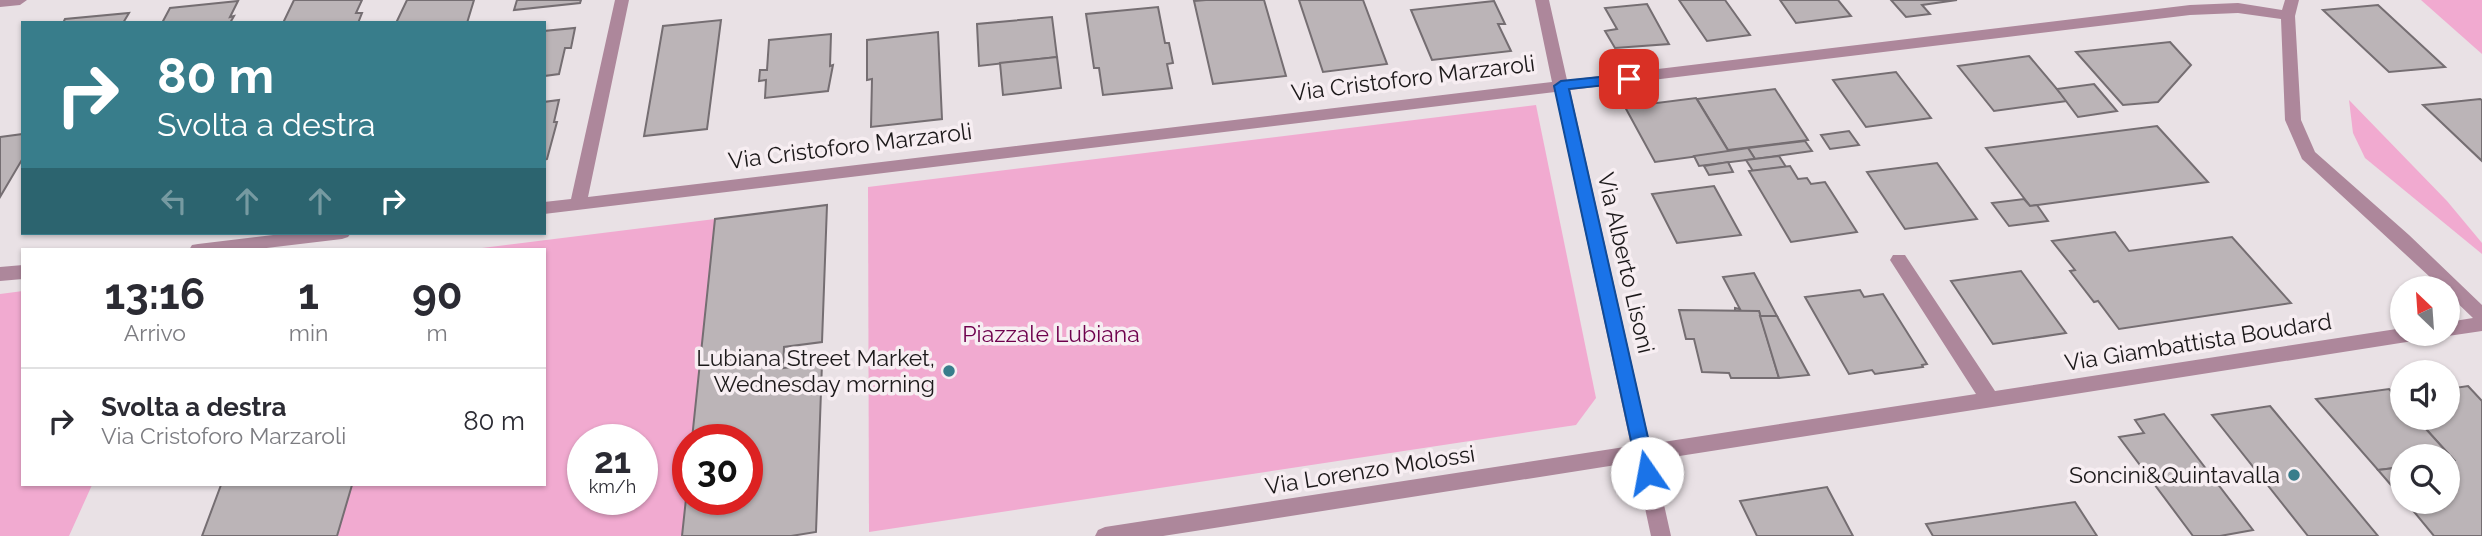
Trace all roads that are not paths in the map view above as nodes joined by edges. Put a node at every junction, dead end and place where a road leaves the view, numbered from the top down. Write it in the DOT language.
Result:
graph roads {
  1 [pos="20,0"];
  2 [pos="622,0"];
  3 [pos="1542,0"];
  4 [pos="0,2"];
  5 [pos="2290,8"];
  6 [pos="1561,86"];
  7 [pos="578,204"];
  8 [pos="546,208"];
  9 [pos="325,235"];
  10 [pos="215,248"];
  11 [pos="1899,260"];
  12 [pos="21,272"];
  13 [pos="0,274"];
  14 [pos="2482,316"];
  15 [pos="2482,324"];
  16 [pos="2460,327"];
  17 [pos="2390,338"];
  18 [pos="1990,399"];
  19 [pos="1643,452"];
  20 [pos="1105,536"];
  21 [pos="1661,536"];
  1 -- 4 [label="street"];
  2 -- 7 [label="street"];
  3 -- 6 [label="street, Via Alberto Lisoni"];
  5 -- 6 [label="street, Via Cristoforo Marzaroli"];
  5 -- 14 [label="street"];
  6 -- 7 [label="street, Via Cristoforo Marzaroli"];
  6 -- 19 [label="street, Via Alberto Lisoni"];
  7 -- 8 [label="street, Via Cristoforo Marzaroli"];
  9 -- 10 [label="street"];
  11 -- 18 [label="street"];
  12 -- 13 [label="street"];
  15 -- 16 [label="street"];
  17 -- 18 [label="street, Via Giambattista Boudard"];
  18 -- 19 [label="street, Via Giambattista Boudard"];
  19 -- 20 [label="street, Via Lorenzo Molossi"];
  19 -- 21 [label="street, Via Alberto Lisoni"];
}
